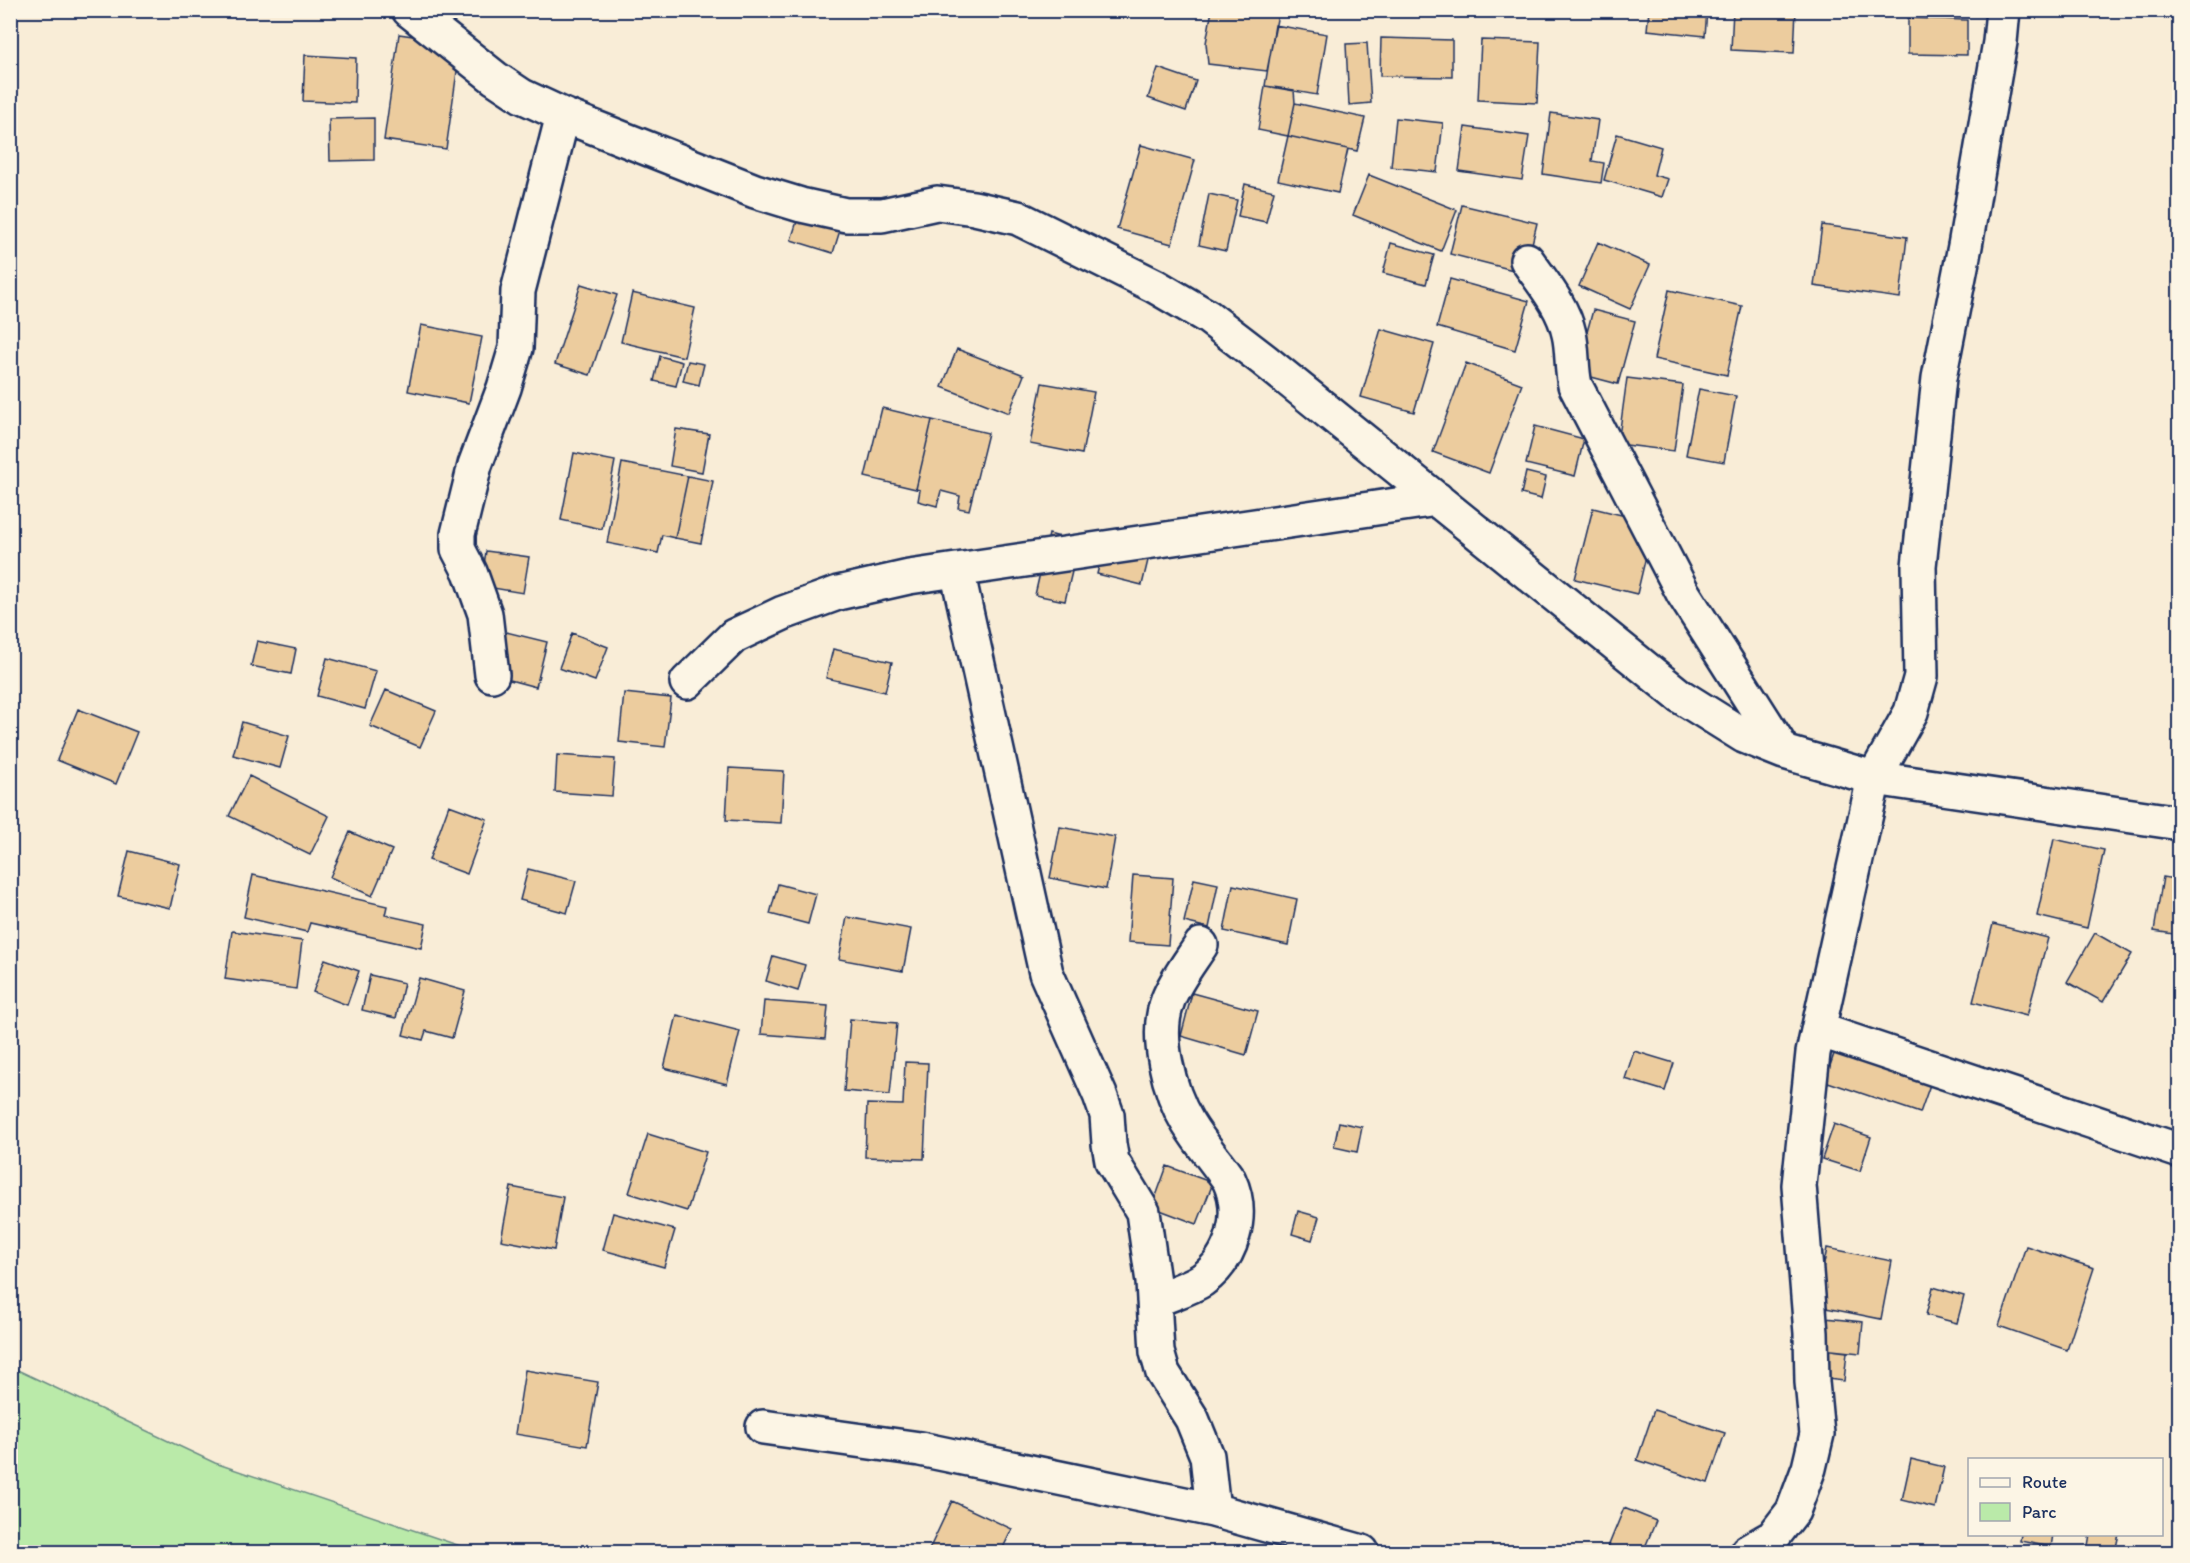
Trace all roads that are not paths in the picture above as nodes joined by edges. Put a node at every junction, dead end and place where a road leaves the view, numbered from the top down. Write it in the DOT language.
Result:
graph roads {
  1 [pos="409,10"];
  2 [pos="2003,10"];
  3 [pos="563,115"];
  4 [pos="1527,260"];
  5 [pos="1437,499"];
  6 [pos="957,570"];
  7 [pos="492,675"];
  8 [pos="687,682"];
  9 [pos="1784,752"];
  10 [pos="1874,778"];
  11 [pos="2180,823"];
  12 [pos="1201,945"];
  13 [pos="1819,1030"];
  14 [pos="2180,1151"];
  15 [pos="1154,1300"];
  16 [pos="763,1427"];
  17 [pos="1214,1510"];
  18 [pos="1362,1552"];
  19 [pos="1747,1552"];
  1 -- 3 [label="street"];
  2 -- 10 [label="street"];
  3 -- 5 [label="street"];
  3 -- 7 [label="street"];
  4 -- 9 [label="street"];
  5 -- 6 [label="street"];
  5 -- 9 [label="street"];
  6 -- 8 [label="street"];
  6 -- 15 [label="street"];
  9 -- 10 [label="street"];
  10 -- 11 [label="street"];
  10 -- 13 [label="street"];
  12 -- 15 [label="street"];
  13 -- 14 [label="street"];
  13 -- 19 [label="street"];
  15 -- 17 [label="street"];
  16 -- 17 [label="street"];
  17 -- 18 [label="street"];
}
